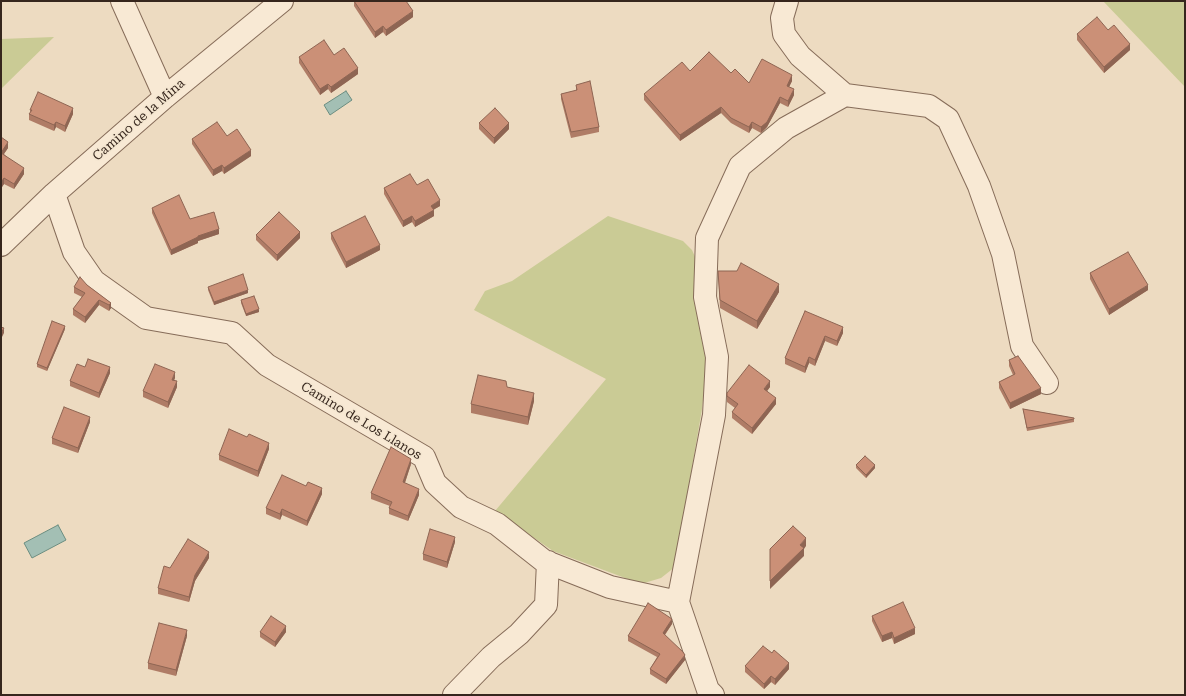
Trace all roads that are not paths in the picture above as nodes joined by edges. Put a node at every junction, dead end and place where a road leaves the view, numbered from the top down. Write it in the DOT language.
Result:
graph roads {
  1 [pos="122,1"];
  2 [pos="282,1"];
  3 [pos="787,1"];
  4 [pos="845,95"];
  5 [pos="165,97"];
  6 [pos="54,194"];
  7 [pos="1,246"];
  8 [pos="1047,383"];
  9 [pos="548,562"];
  10 [pos="678,602"];
  11 [pos="454,695"];
  12 [pos="713,695"];
  1 -- 5 [label="street"];
  2 -- 5 [label="street, Camino de la Mina"];
  3 -- 4 [label="street"];
  4 -- 8 [label="street"];
  4 -- 10 [label="street"];
  5 -- 6 [label="street, Camino de la Mina"];
  6 -- 7 [label="street, Camino de la Mina"];
  6 -- 9 [label="street, Camino de Los Llanos"];
  9 -- 10 [label="street, Camino de Los Llanos"];
  9 -- 11 [label="street"];
  10 -- 12 [label="street"];
}
